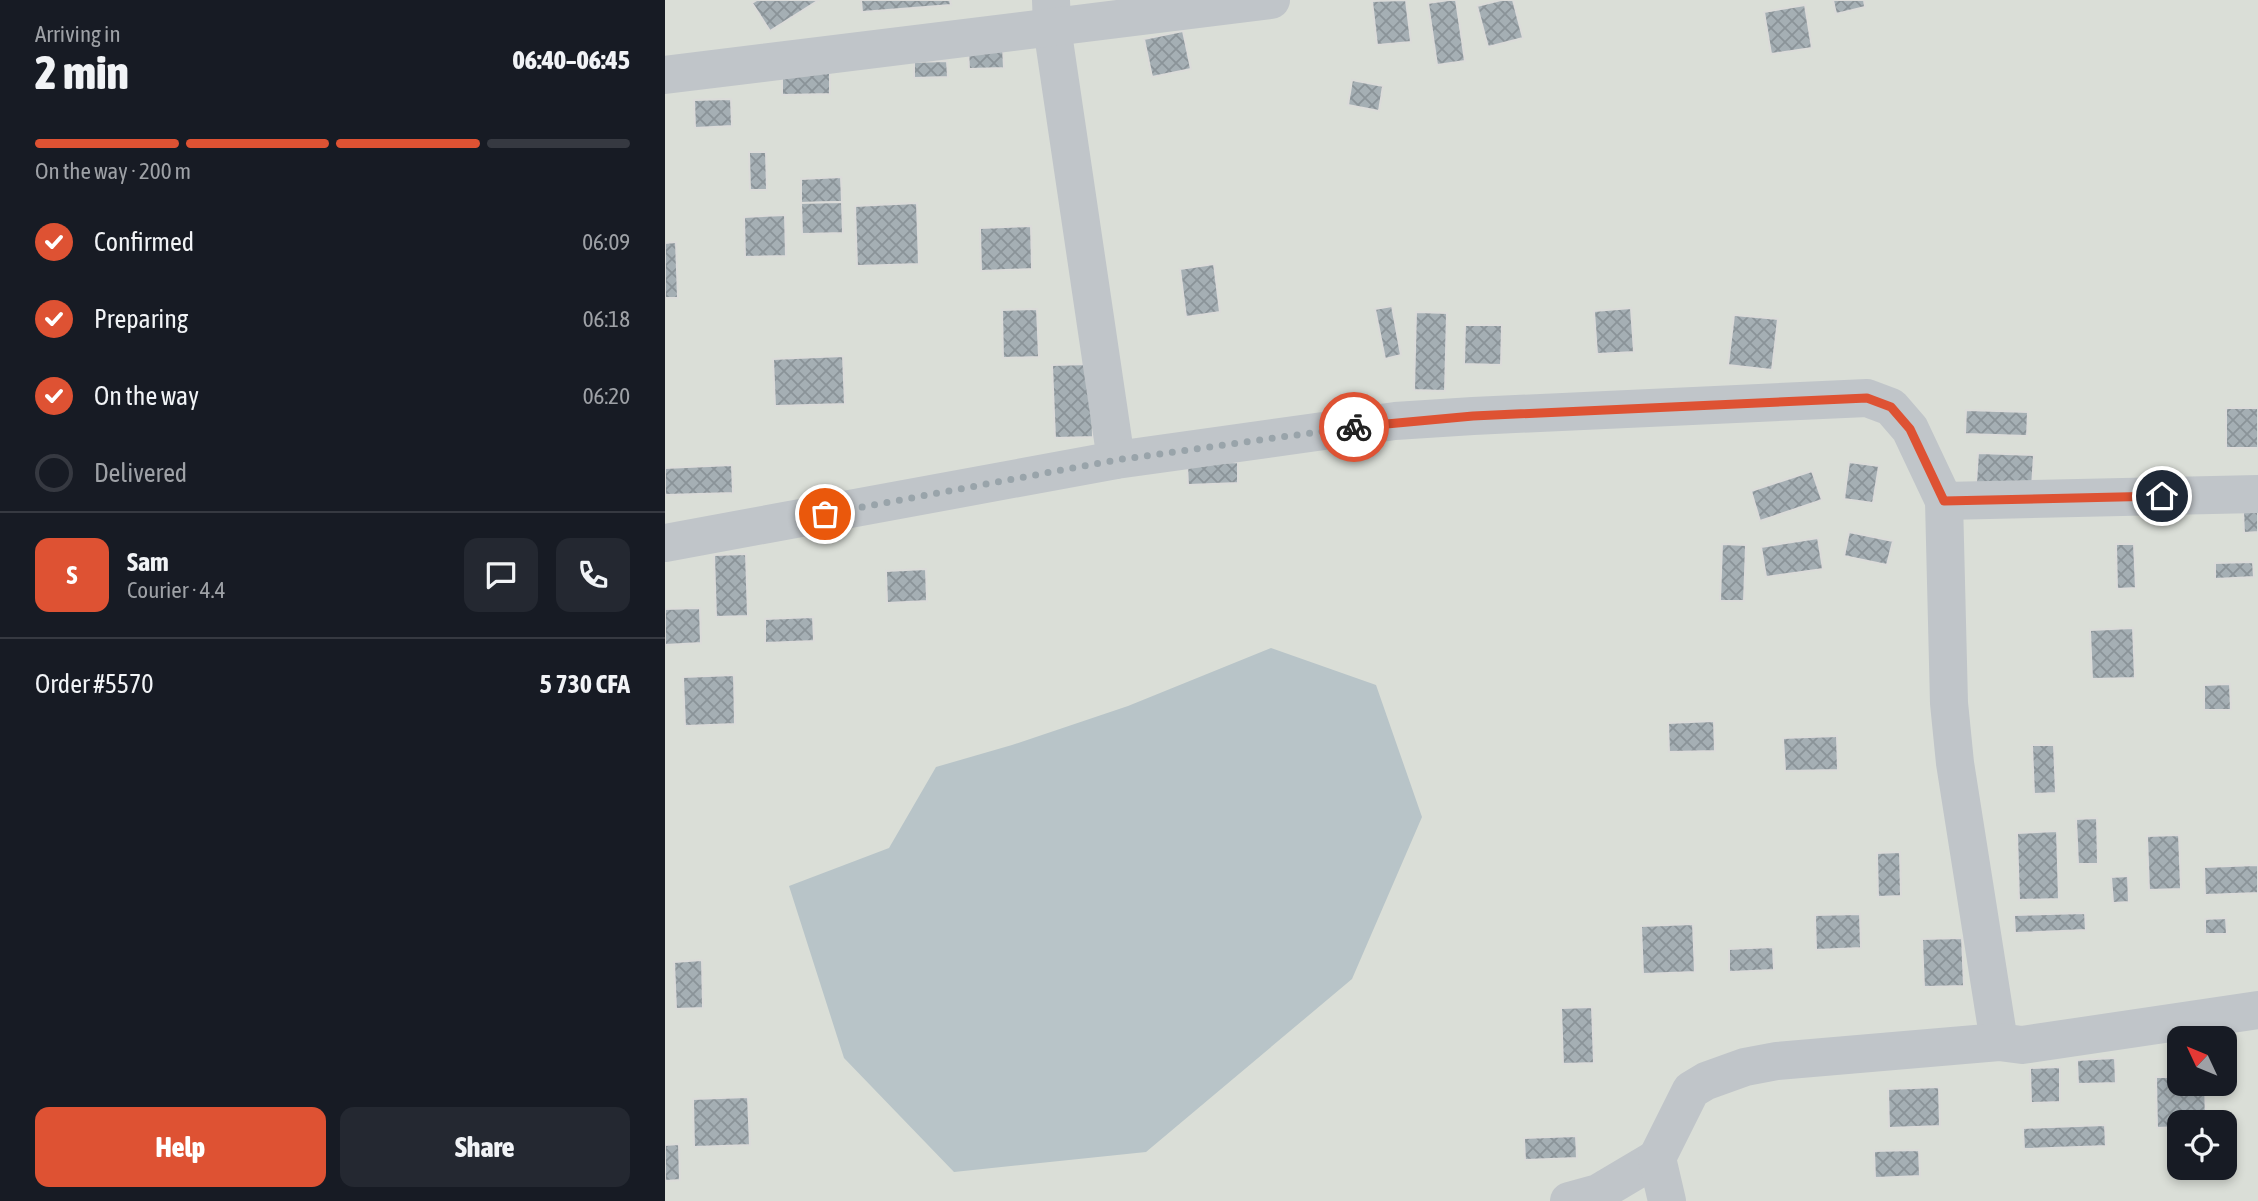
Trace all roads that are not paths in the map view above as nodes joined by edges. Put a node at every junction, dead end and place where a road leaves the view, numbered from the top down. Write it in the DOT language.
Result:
graph roads {
  1 [pos="1271,0"];
  2 [pos="1051,13"];
  3 [pos="665,75"];
  4 [pos="1116,460"];
  5 [pos="2258,494"];
  6 [pos="1944,501"];
  7 [pos="665,543"];
  8 [pos="2258,1010"];
  9 [pos="1999,1042"];
  10 [pos="1657,1158"];
  11 [pos="1569,1201"];
  12 [pos="1667,1201"];
  1 -- 2 [label="street"];
  2 -- 3 [label="street"];
  2 -- 4 [label="street"];
  4 -- 6 [label="street"];
  4 -- 7 [label="street"];
  5 -- 6 [label="street"];
  6 -- 9 [label="street"];
  8 -- 9 [label="street"];
  9 -- 10 [label="street"];
  10 -- 11 [label="street"];
  10 -- 12 [label="street"];
}
